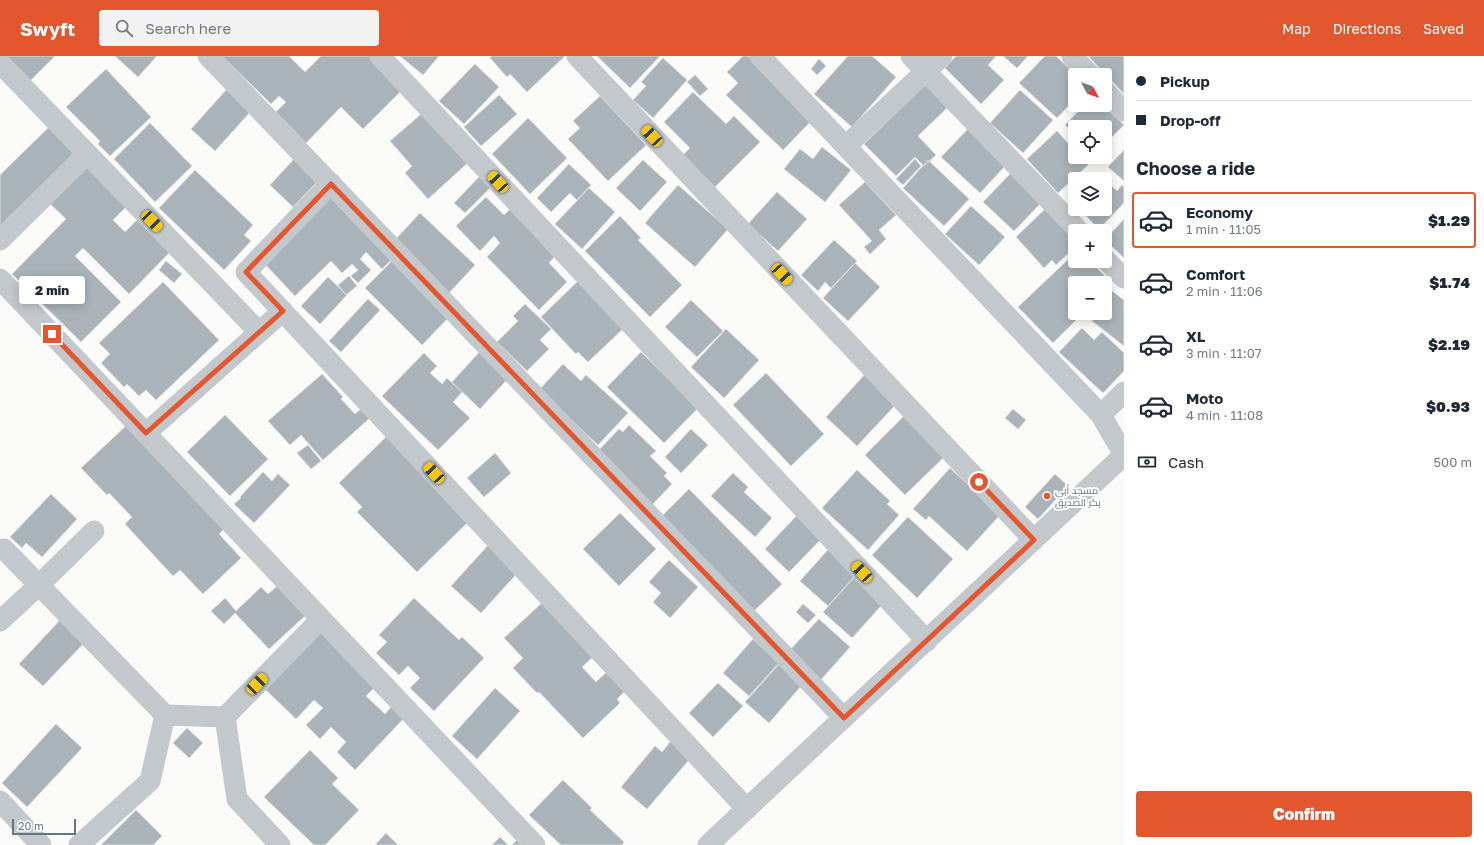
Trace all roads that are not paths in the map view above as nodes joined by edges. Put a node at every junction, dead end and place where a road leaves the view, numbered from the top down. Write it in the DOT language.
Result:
graph roads {
  1 [pos="208,56"];
  2 [pos="380,56"];
  3 [pos="577,56"];
  4 [pos="760,56"];
  5 [pos="911,56"];
  6 [pos="942,56"];
  7 [pos="1072,56"];
  8 [pos="0,62"];
  9 [pos="1083,68"];
  10 [pos="926,71"];
  11 [pos="1112,98"];
  12 [pos="1124,111"];
  13 [pos="846,146"];
  14 [pos="87,154"];
  15 [pos="331,184"];
  16 [pos="1072,224"];
  17 [pos="0,240"];
  18 [pos="1112,266"];
  19 [pos="1124,278"];
  20 [pos="0,279"];
  21 [pos="283,311"];
  22 [pos="259,332"];
  23 [pos="1124,392"];
  24 [pos="1101,416"];
  25 [pos="146,433"];
  26 [pos="94,531"];
  27 [pos="1034,540"];
  28 [pos="4,549"];
  29 [pos="39,585"];
  30 [pos="321,618"];
  31 [pos="0,621"];
  32 [pos="927,641"];
  33 [pos="165,715"];
  34 [pos="225,717"];
  35 [pos="844,718"];
  36 [pos="0,801"];
  37 [pos="747,809"];
  38 [pos="41,845"];
  39 [pos="79,845"];
  40 [pos="280,845"];
  41 [pos="535,845"];
  42 [pos="708,845"];
  1 -- 15 [label="street"];
  2 -- 32 [label="street"];
  3 -- 27 [label="street"];
  4 -- 13 [label="street"];
  5 -- 10 [label="street"];
  6 -- 10 [label="street"];
  7 -- 9 [label="street"];
  8 -- 14 [label="street"];
  10 -- 13 [label="street"];
  10 -- 16 [label="street"];
  11 -- 12 [label="street"];
  13 -- 24 [label="street"];
  14 -- 17 [label="street"];
  14 -- 22 [label="street"];
  15 -- 21 [label="street"];
  15 -- 35 [label="street"];
  18 -- 19 [label="street"];
  20 -- 25 [label="street"];
  21 -- 22 [label="street"];
  21 -- 37 [label="street"];
  22 -- 25 [label="street"];
  23 -- 24 [label="street"];
  24 -- 27 [label="street"];
  25 -- 30 [label="street"];
  26 -- 29 [label="street"];
  27 -- 32 [label="street"];
  28 -- 29 [label="street"];
  29 -- 31 [label="street"];
  29 -- 33 [label="street"];
  30 -- 34 [label="street"];
  30 -- 41 [label="street"];
  32 -- 35 [label="street"];
  33 -- 34 [label="street"];
  33 -- 39 [label="street"];
  34 -- 40 [label="street"];
  35 -- 37 [label="street"];
  36 -- 38 [label="street"];
  37 -- 42 [label="street"];
}
